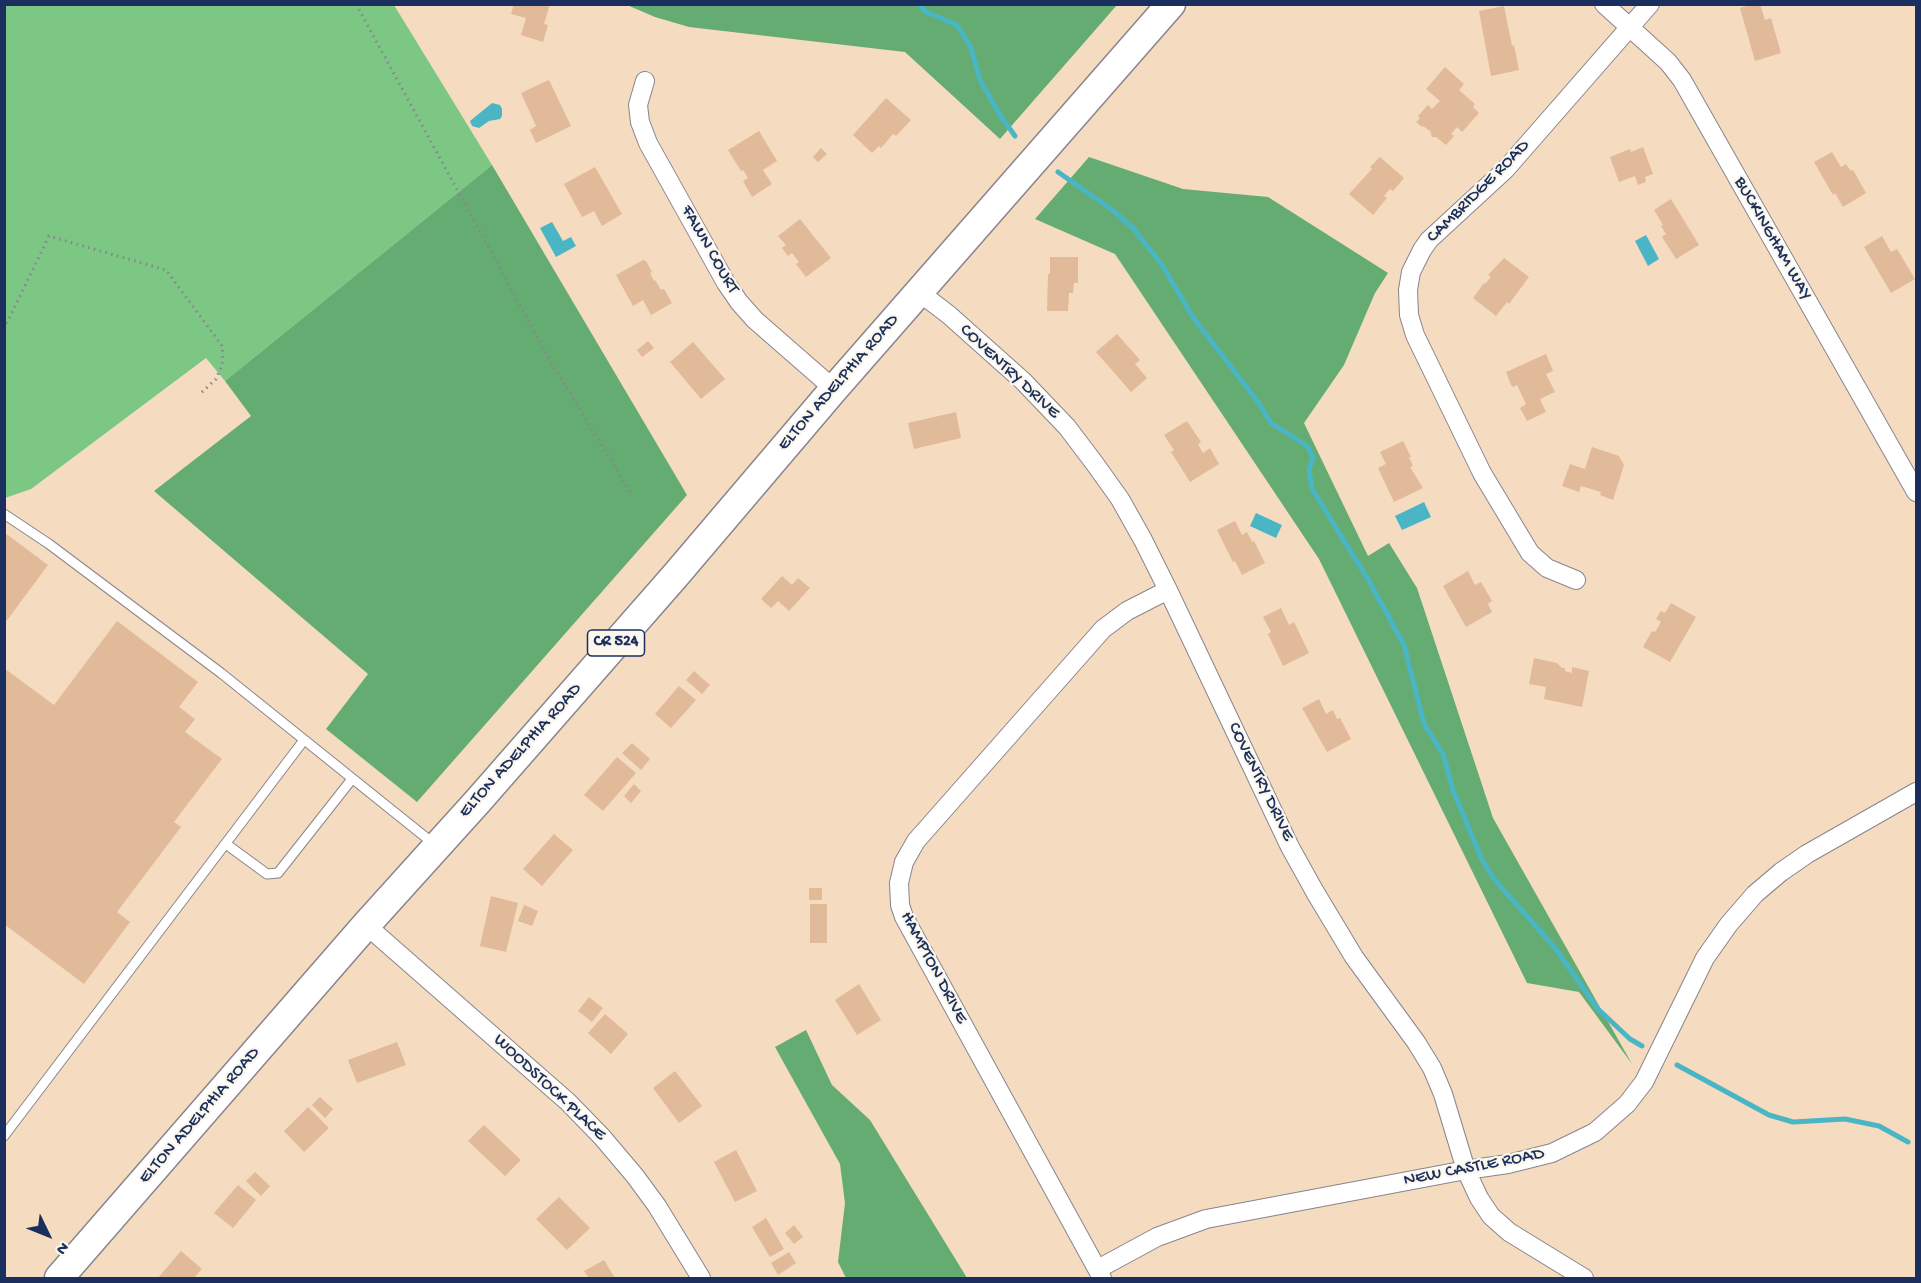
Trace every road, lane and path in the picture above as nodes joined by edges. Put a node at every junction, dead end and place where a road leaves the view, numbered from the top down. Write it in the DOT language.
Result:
graph roads {
  1 [pos="356,4"];
  2 [pos="1171,4"];
  3 [pos="1604,4"];
  4 [pos="1650,4"];
  5 [pos="1630,27"];
  6 [pos="645,81"];
  7 [pos="919,292"];
  8 [pos="4,329"];
  9 [pos="834,389"];
  10 [pos="201,393"];
  11 [pos="630,492"];
  12 [pos="1917,492"];
  13 [pos="4,514"];
  14 [pos="1576,580"];
  15 [pos="1168,590"];
  16 [pos="304,740"];
  17 [pos="352,779"];
  18 [pos="1917,792"];
  19 [pos="226,844"];
  20 [pos="436,846"];
  21 [pos="366,925"];
  22 [pos="4,1136"];
  23 [pos="1466,1170"];
  24 [pos="1100,1274"];
  25 [pos="59,1278"];
  26 [pos="701,1278"];
  27 [pos="1584,1278"];
  1 -- 11 [label="path"];
  2 -- 7 [label="main road, ELTON ADELPHIA ROAD / CR 524"];
  3 -- 5 [label="street, BUCKINGHAM WAY"];
  4 -- 5 [label="street, CAMBRIDGE ROAD"];
  5 -- 12 [label="street, BUCKINGHAM WAY"];
  5 -- 14 [label="street, CAMBRIDGE ROAD"];
  6 -- 9 [label="street, FAWN COURT"];
  7 -- 9 [label="main road, ELTON ADELPHIA ROAD / CR 524"];
  7 -- 15 [label="street, COVENTRY DRIVE"];
  8 -- 10 [label="path"];
  9 -- 20 [label="main road, ELTON ADELPHIA ROAD / CR 524"];
  13 -- 16 [label="lane"];
  15 -- 23 [label="street, COVENTRY DRIVE"];
  15 -- 24 [label="street, HAMPTON DRIVE"];
  16 -- 17 [label="lane"];
  16 -- 19 [label="lane"];
  17 -- 19 [label="lane"];
  17 -- 20 [label="lane"];
  18 -- 23 [label="street, NEW CASTLE ROAD"];
  19 -- 22 [label="lane"];
  20 -- 21 [label="main road, ELTON ADELPHIA ROAD / CR 524"];
  21 -- 25 [label="main road, ELTON ADELPHIA ROAD / CR 524"];
  21 -- 26 [label="street, WOODSTOCK PLACE"];
  23 -- 24 [label="street, NEW CASTLE ROAD"];
  23 -- 27 [label="street, COVENTRY DRIVE"];
}
